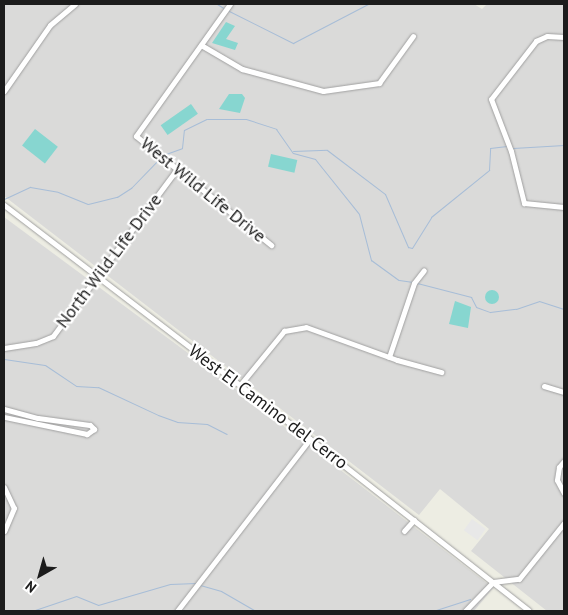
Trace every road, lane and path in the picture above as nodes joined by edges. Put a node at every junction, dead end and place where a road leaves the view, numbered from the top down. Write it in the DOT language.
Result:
graph roads {
  1 [pos="75,4"];
  2 [pos="230,4"];
  3 [pos="413,36"];
  4 [pos="564,37"];
  5 [pos="201,45"];
  6 [pos="4,91"];
  7 [pos="177,169"];
  8 [pos="4,205"];
  9 [pos="564,208"];
  10 [pos="271,245"];
  11 [pos="424,270"];
  12 [pos="98,278"];
  13 [pos="4,348"];
  14 [pos="389,357"];
  15 [pos="441,372"];
  16 [pos="240,385"];
  17 [pos="544,386"];
  18 [pos="564,392"];
  19 [pos="4,408"];
  20 [pos="4,417"];
  21 [pos="310,439"];
  22 [pos="564,461"];
  23 [pos="4,487"];
  24 [pos="564,493"];
  25 [pos="414,520"];
  26 [pos="564,523"];
  27 [pos="4,531"];
  28 [pos="404,531"];
  29 [pos="493,582"];
  30 [pos="177,611"];
  31 [pos="465,611"];
  32 [pos="529,611"];
  1 -- 6 [label="street"];
  2 -- 5 [label="street"];
  3 -- 5 [label="street"];
  4 -- 9 [label="street"];
  5 -- 7 [label="street, West Wild Life Drive"];
  7 -- 10 [label="street, West Wild Life Drive"];
  7 -- 12 [label="street, North Wild Life Drive"];
  8 -- 12 [label="street, West El Camino del Cerro"];
  11 -- 14 [label="street"];
  12 -- 13 [label="street, North Wild Life Drive"];
  12 -- 16 [label="street, West El Camino del Cerro"];
  14 -- 15 [label="street"];
  14 -- 16 [label="street"];
  16 -- 21 [label="street, West El Camino del Cerro"];
  17 -- 18 [label="street"];
  19 -- 20 [label="street"];
  21 -- 25 [label="street, West El Camino del Cerro"];
  21 -- 30 [label="street"];
  22 -- 24 [label="street"];
  23 -- 27 [label="street"];
  25 -- 28 [label="street"];
  25 -- 29 [label="street, West El Camino del Cerro"];
  26 -- 29 [label="street"];
  29 -- 31 [label="street"];
  29 -- 32 [label="street, West El Camino del Cerro"];
}
